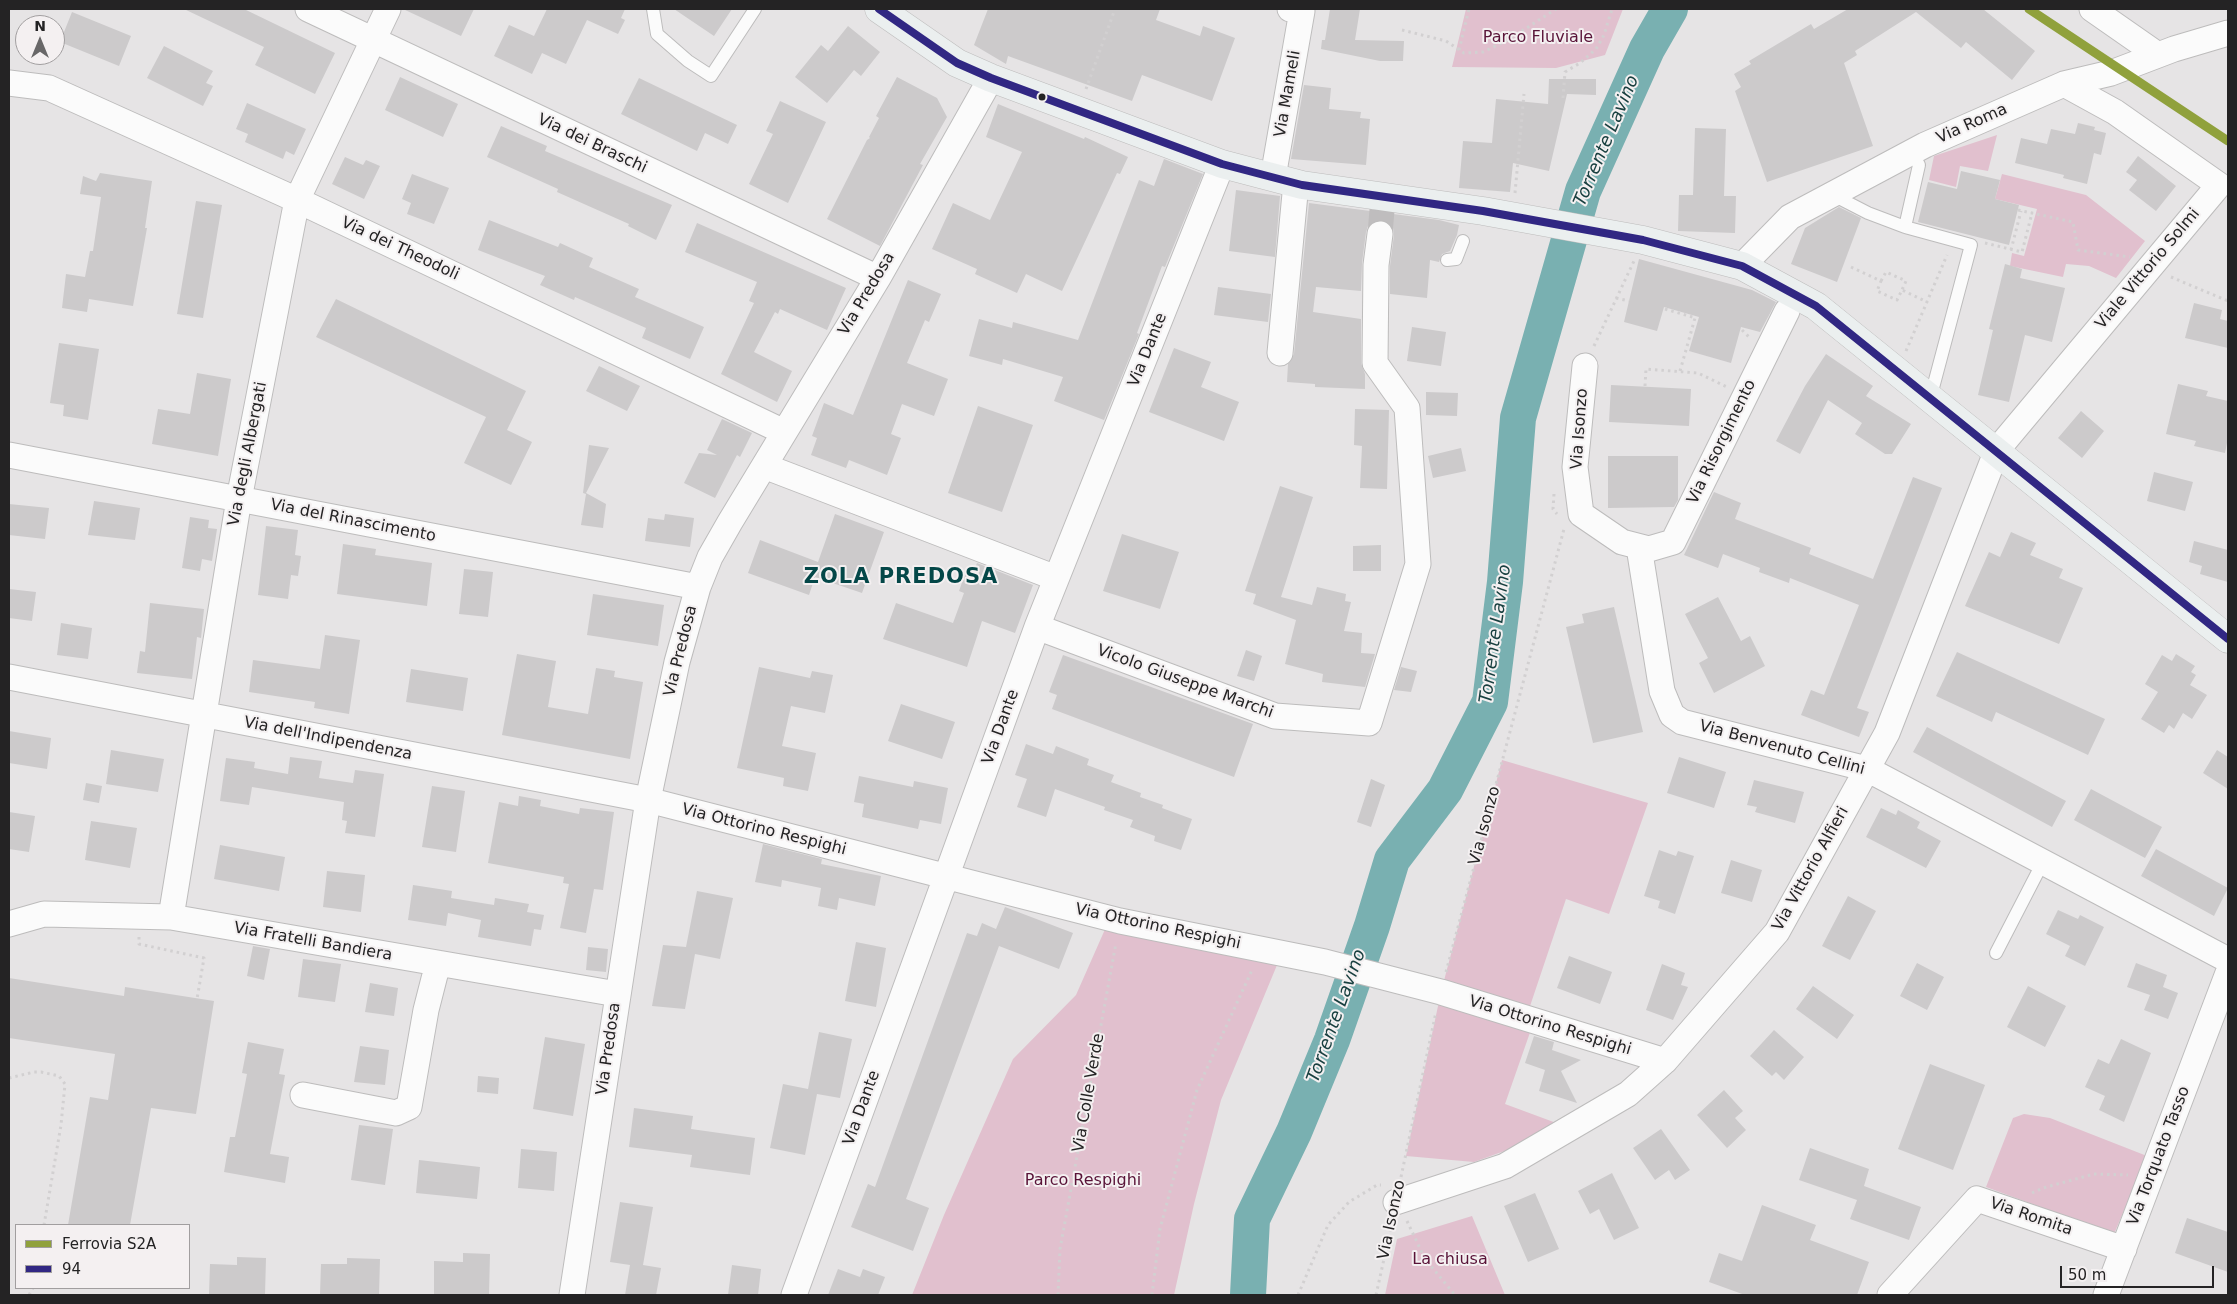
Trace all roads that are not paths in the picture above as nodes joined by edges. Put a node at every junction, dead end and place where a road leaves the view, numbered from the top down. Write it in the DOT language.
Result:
graph roads {
  1 [pos="308,9"];
  2 [pos="388,9"];
  3 [pos="653,9"];
  4 [pos="755,9"];
  5 [pos="878,9"];
  6 [pos="2092,9"];
  7 [pos="1299,10"];
  8 [pos="2228,33"];
  9 [pos="373,41"];
  10 [pos="2158,55"];
  11 [pos="2111,74"];
  12 [pos="991,78"];
  13 [pos="9,83"];
  14 [pos="2064,84"];
  15 [pos="2115,112"];
  16 [pos="1912,152"];
  17 [pos="1222,164"];
  18 [pos="1285,180"];
  19 [pos="1833,195"];
  20 [pos="297,200"];
  21 [pos="1382,214"];
  22 [pos="1905,227"];
  23 [pos="1463,241"];
  24 [pos="1448,260"];
  25 [pos="1742,266"];
  26 [pos="878,278"];
  27 [pos="1787,311"];
  28 [pos="1280,353"];
  29 [pos="1585,366"];
  30 [pos="1930,399"];
  31 [pos="784,432"];
  32 [pos="1997,450"];
  33 [pos="9,455"];
  34 [pos="764,466"];
  35 [pos="239,500"];
  36 [pos="1639,547"];
  37 [pos="1056,578"];
  38 [pos="698,587"];
  39 [pos="1037,627"];
  40 [pos="2228,639"];
  41 [pos="9,677"];
  42 [pos="204,715"];
  43 [pos="1867,769"];
  44 [pos="648,800"];
  45 [pos="2043,862"];
  46 [pos="947,877"];
  47 [pos="171,917"];
  48 [pos="9,924"];
  49 [pos="1996,953"];
  50 [pos="2228,960"];
  51 [pos="438,963"];
  52 [pos="2228,973"];
  53 [pos="617,994"];
  54 [pos="2220,1019"];
  55 [pos="1665,1061"];
  56 [pos="303,1095"];
  57 [pos="1398,1192"];
  58 [pos="2124,1249"];
  59 [pos="572,1295"];
  60 [pos="794,1295"];
  61 [pos="1890,1295"];
  62 [pos="2106,1295"];
  1 -- 9 [label="street, Via dei Braschi"];
  2 -- 9 [label="street, Via degli Albergati"];
  3 -- 4 [label="lane"];
  5 -- 12 [label="main road"];
  6 -- 10 [label="street"];
  7 -- 18 [label="street, Via Mameli"];
  8 -- 10 [label="street, Via Roma"];
  9 -- 20 [label="street, Via degli Albergati"];
  9 -- 26 [label="street, Via dei Braschi"];
  10 -- 11 [label="street, Via Roma"];
  11 -- 14 [label="street, Via Roma"];
  11 -- 15 [label="street"];
  12 -- 17 [label="main road"];
  12 -- 26 [label="street, Via Predosa"];
  13 -- 20 [label="street, Via dei Theodoli"];
  14 -- 15 [label="street, Viale Vittorio Solmi"];
  14 -- 16 [label="street, Via Roma"];
  15 -- 32 [label="street, Viale Vittorio Solmi"];
  16 -- 19 [label="street, Via Roma"];
  16 -- 22 [label="lane"];
  17 -- 18 [label="main road"];
  17 -- 37 [label="street, Via Dante"];
  18 -- 21 [label="main road"];
  18 -- 28 [label="street, Via Mameli"];
  19 -- 22 [label="lane"];
  19 -- 25 [label="street, Via Roma"];
  20 -- 31 [label="street, Via dei Theodoli"];
  20 -- 35 [label="street, Via degli Albergati"];
  21 -- 25 [label="main road"];
  21 -- 39 [label="street, Vicolo Giuseppe Marchi"];
  22 -- 30 [label="lane"];
  23 -- 24 [label="lane"];
  25 -- 30 [label="main road"];
  26 -- 31 [label="street, Via Predosa"];
  27 -- 36 [label="street, Via Risorgimento"];
  29 -- 36 [label="street, Via Isonzo"];
  30 -- 32 [label="main road"];
  31 -- 34 [label="street, Via Predosa"];
  32 -- 40 [label="main road"];
  32 -- 43 [label="street, Via Vittorio Alfieri"];
  33 -- 35 [label="street, Via del Rinascimento"];
  34 -- 37 [label="street"];
  34 -- 38 [label="street, Via Predosa"];
  35 -- 38 [label="street, Via del Rinascimento"];
  35 -- 42 [label="street, Via degli Albergati"];
  36 -- 43 [label="street, Via Benvenuto Cellini"];
  37 -- 39 [label="street, Via Dante"];
  38 -- 44 [label="street, Via Predosa"];
  39 -- 46 [label="street, Via Dante"];
  41 -- 42 [label="street, Via dell'Indipendenza"];
  42 -- 44 [label="street, Via dell'Indipendenza"];
  42 -- 47 [label="street, Via degli Albergati"];
  43 -- 45 [label="street, Via Benvenuto Cellini"];
  43 -- 55 [label="street, Via Vittorio Alfieri"];
  44 -- 46 [label="street, Via Ottorino Respighi"];
  44 -- 53 [label="street, Via Predosa"];
  45 -- 49 [label="lane"];
  45 -- 50 [label="street, Via Benvenuto Cellini"];
  46 -- 55 [label="street, Via Ottorino Respighi"];
  46 -- 60 [label="street, Via Dante"];
  47 -- 48 [label="street, Via Fratelli Bandiera"];
  47 -- 51 [label="street, Via Fratelli Bandiera"];
  51 -- 53 [label="street, Via Fratelli Bandiera"];
  51 -- 56 [label="street"];
  52 -- 54 [label="street, Via Torquato Tasso"];
  53 -- 59 [label="street, Via Predosa"];
  54 -- 58 [label="street, Via Torquato Tasso"];
  55 -- 57 [label="street, Via Vittorio Alfieri"];
  58 -- 61 [label="street, Via Romita"];
  58 -- 62 [label="street, Via Torquato Tasso"];
}
